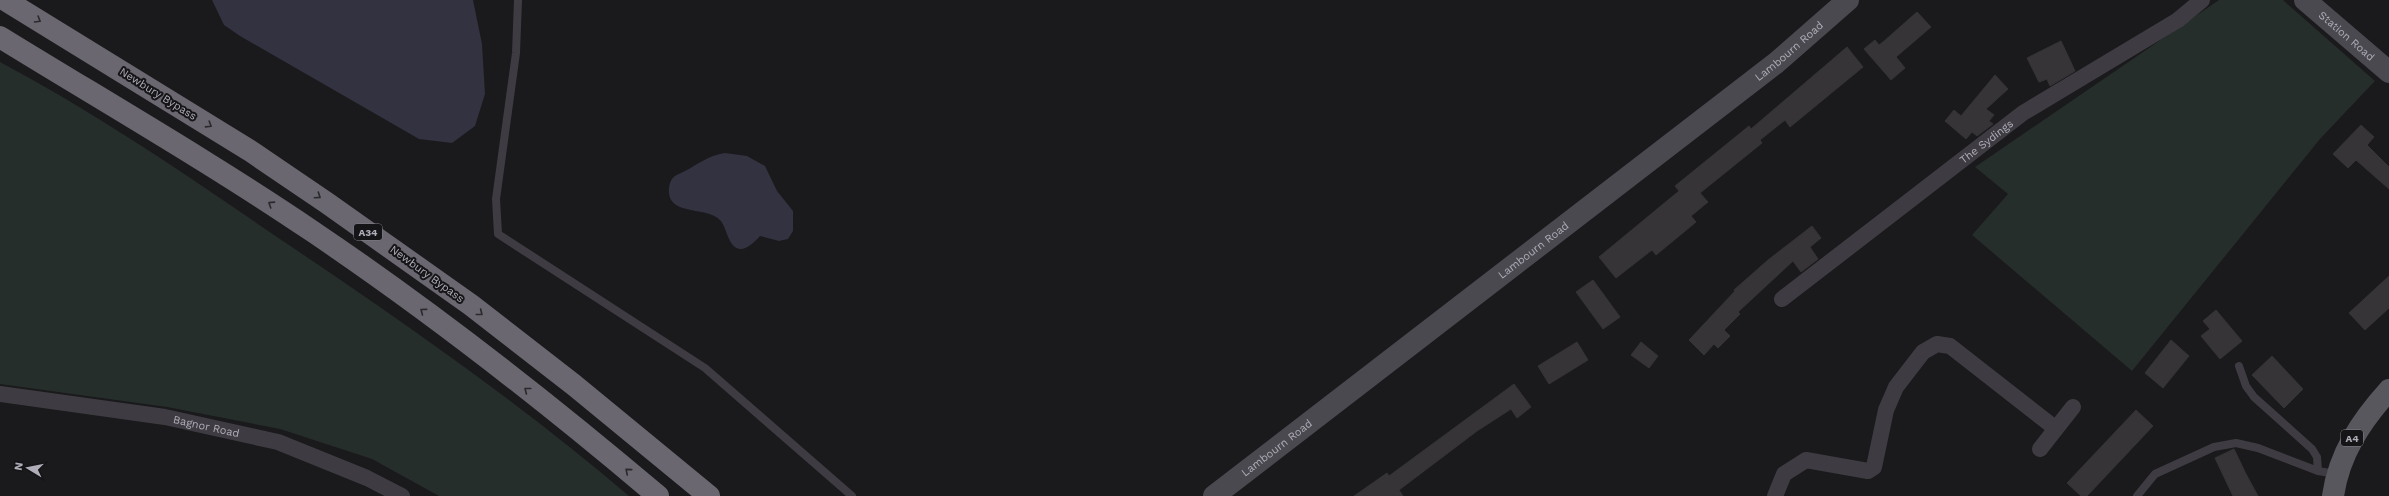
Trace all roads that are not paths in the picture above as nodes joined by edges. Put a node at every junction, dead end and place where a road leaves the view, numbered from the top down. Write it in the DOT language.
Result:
graph roads {
  1 [pos="5,0"];
  2 [pos="518,0"];
  3 [pos="1848,0"];
  4 [pos="2202,0"];
  5 [pos="2305,0"];
  6 [pos="0,37"];
  7 [pos="2389,72"];
  8 [pos="1782,299"];
  9 [pos="2238,366"];
  10 [pos="2389,390"];
  11 [pos="0,394"];
  12 [pos="2073,406"];
  13 [pos="2055,428"];
  14 [pos="2040,449"];
  15 [pos="2328,473"];
  16 [pos="402,496"];
  17 [pos="658,496"];
  18 [pos="709,496"];
  19 [pos="852,496"];
  20 [pos="1214,496"];
  21 [pos="1776,496"];
  22 [pos="2137,496"];
  23 [pos="2333,496"];
  1 -- 18 [label="highway, Newbury Bypass / A34, one-way"];
  2 -- 19 [label="lane"];
  3 -- 20 [label="street, Lambourn Road"];
  4 -- 8 [label="street, The Sydings"];
  5 -- 7 [label="street, Station Road"];
  17 -- 6 [label="highway, one-way"];
  9 -- 15 [label="lane"];
  10 -- 15 [label="main road, A4"];
  11 -- 16 [label="street, Bagnor Road"];
  12 -- 13 [label="street"];
  13 -- 14 [label="street"];
  13 -- 21 [label="street"];
  15 -- 22 [label="lane"];
  15 -- 23 [label="main road, A4"];
}
